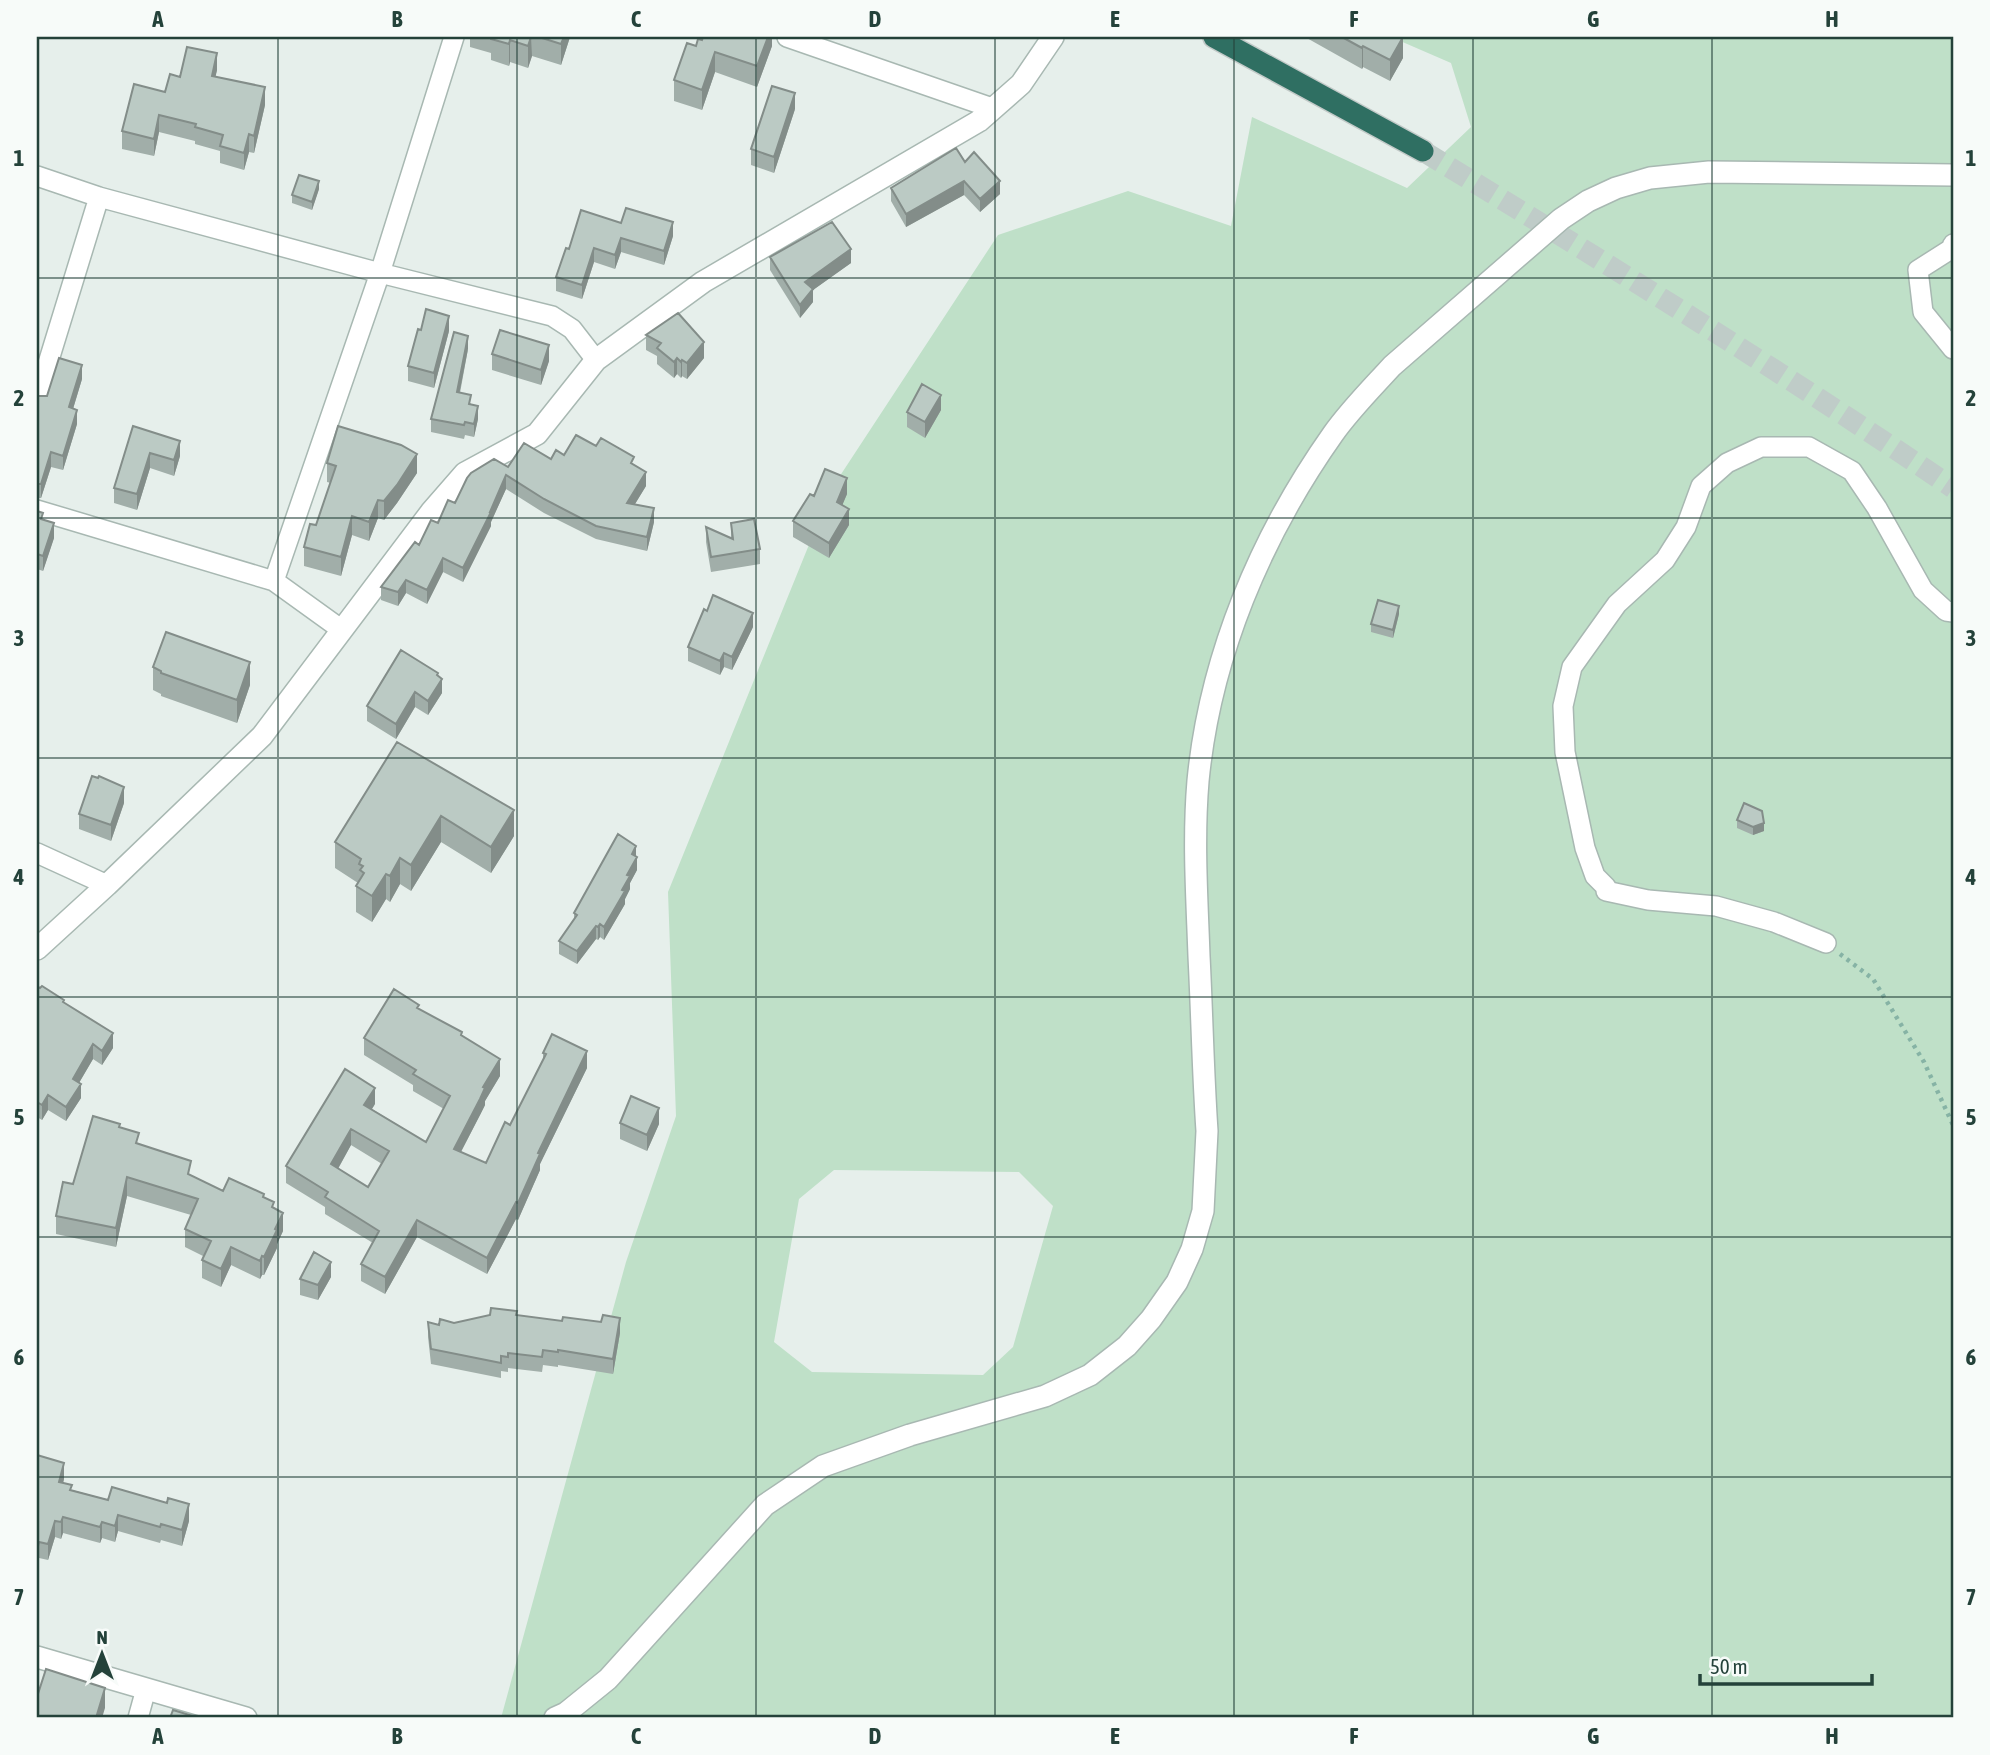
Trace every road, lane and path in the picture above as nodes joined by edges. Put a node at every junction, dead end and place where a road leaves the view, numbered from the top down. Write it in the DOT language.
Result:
graph roads {
  1 [pos="454,37"];
  2 [pos="787,37"];
  3 [pos="1053,37"];
  4 [pos="1214,37"];
  5 [pos="992,108"];
  6 [pos="1423,151"];
  7 [pos="1953,175"];
  8 [pos="37,176"];
  9 [pos="99,197"];
  10 [pos="1953,244"];
  11 [pos="380,273"];
  12 [pos="1953,349"];
  13 [pos="596,360"];
  14 [pos="37,399"];
  15 [pos="37,510"];
  16 [pos="274,581"];
  17 [pos="1953,612"];
  18 [pos="342,630"];
  19 [pos="37,853"];
  20 [pos="107,885"];
  21 [pos="1826,943"];
  22 [pos="37,949"];
  23 [pos="1953,1125"];
  24 [pos="37,1657"];
  25 [pos="146,1689"];
  26 [pos="138,1718"];
  27 [pos="246,1718"];
  28 [pos="555,1718"];
  1 -- 11 [label="street"];
  2 -- 5 [label="street"];
  3 -- 5 [label="street"];
  4 -- 6 [label="highway"];
  5 -- 13 [label="street"];
  7 -- 28 [label="street"];
  8 -- 9 [label="street"];
  9 -- 11 [label="street"];
  9 -- 14 [label="street"];
  10 -- 12 [label="street"];
  11 -- 13 [label="street"];
  11 -- 16 [label="street"];
  13 -- 18 [label="street"];
  15 -- 16 [label="street"];
  16 -- 18 [label="street"];
  17 -- 21 [label="street"];
  18 -- 20 [label="street"];
  19 -- 20 [label="street"];
  20 -- 22 [label="street"];
  21 -- 23 [label="path"];
  24 -- 25 [label="street"];
  25 -- 26 [label="street"];
  25 -- 27 [label="street"];
}
